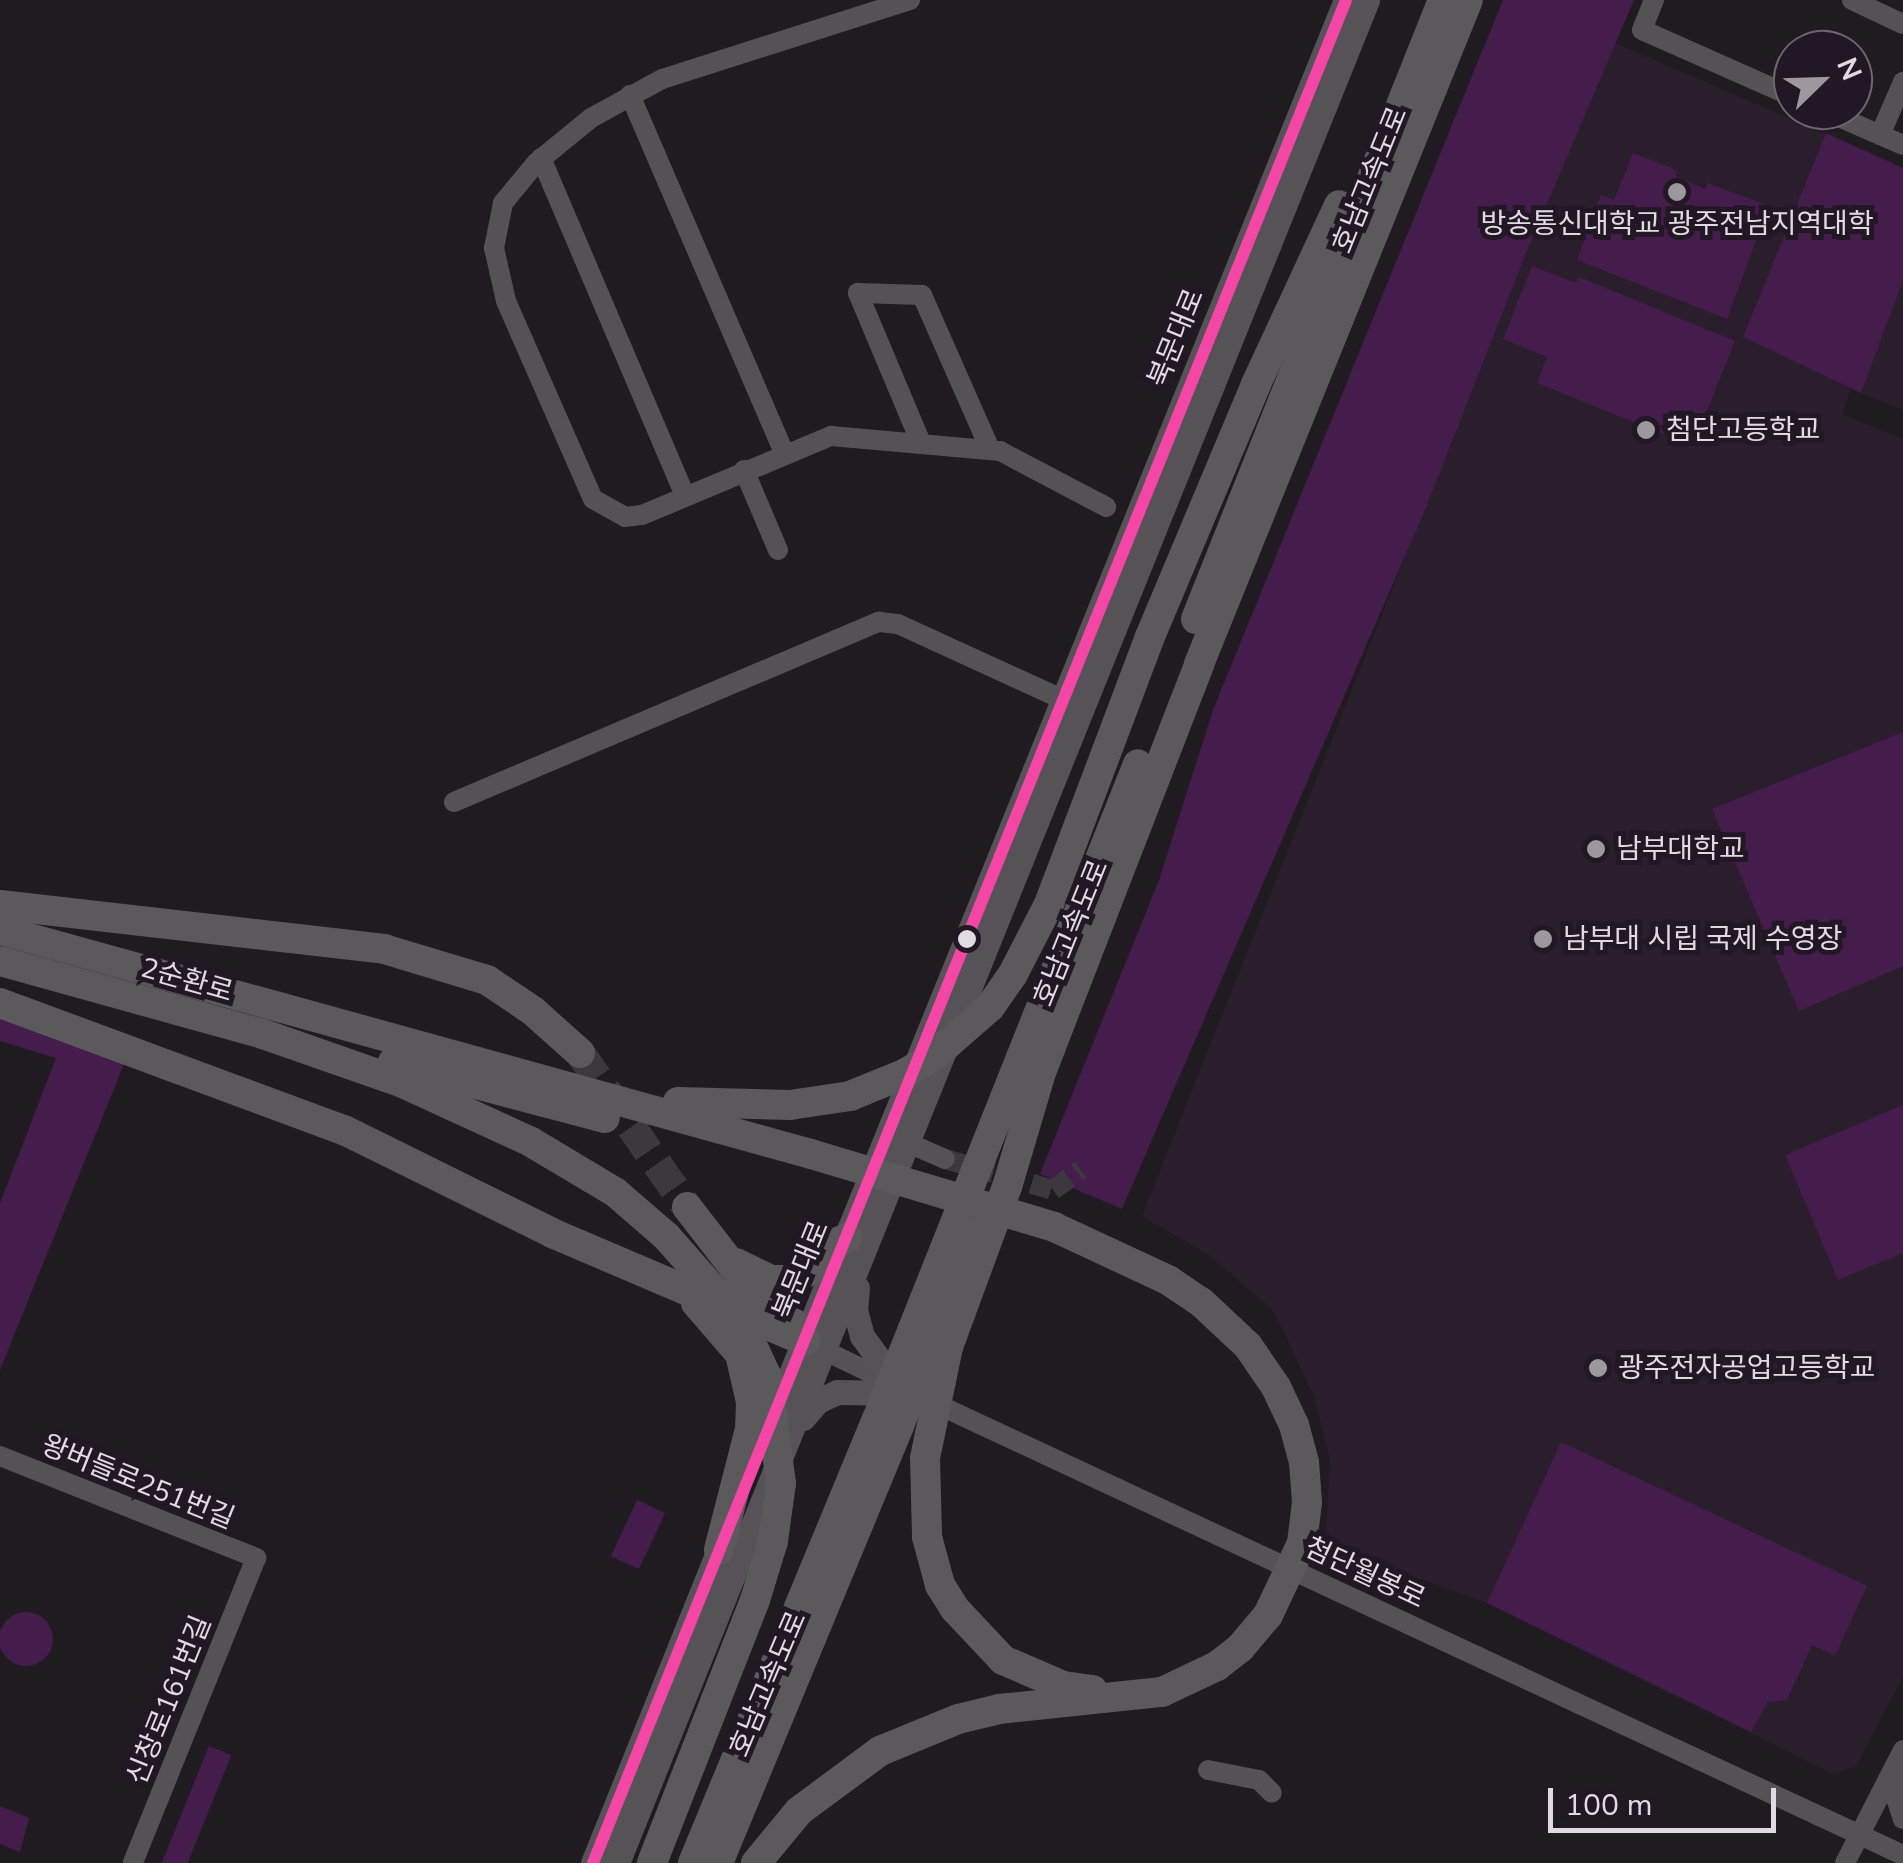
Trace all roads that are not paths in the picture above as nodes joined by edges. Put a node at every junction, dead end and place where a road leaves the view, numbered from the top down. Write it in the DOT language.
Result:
graph roads {
  1 [pos="910,0"];
  2 [pos="1346,0"];
  3 [pos="1367,0"];
  4 [pos="1428,0"];
  5 [pos="1443,0"];
  6 [pos="1468,0"];
  7 [pos="1654,0"];
  8 [pos="1852,0"];
  9 [pos="848,10"];
  10 [pos="1903,24"];
  11 [pos="1903,82"];
  12 [pos="1773,88"];
  13 [pos="630,95"];
  14 [pos="1870,130"];
  15 [pos="1880,134"];
  16 [pos="1903,145"];
  17 [pos="540,158"];
  18 [pos="921,443"];
  19 [pos="990,449"];
  20 [pos="784,452"];
  21 [pos="744,470"];
  22 [pos="686,496"];
  23 [pos="1106,507"];
  24 [pos="778,550"];
  25 [pos="1060,698"];
  26 [pos="454,802"];
  27 [pos="0,905"];
  28 [pos="0,930"];
  29 [pos="0,961"];
  30 [pos="0,1003"];
  31 [pos="373,1032"];
  32 [pos="264,1034"];
  33 [pos="580,1052"];
  34 [pos="1042,1072"];
  35 [pos="908,1143"];
  36 [pos="945,1160"];
  37 [pos="809,1162"];
  38 [pos="687,1207"];
  39 [pos="855,1248"];
  40 [pos="726,1257"];
  41 [pos="659,1280"];
  42 [pos="921,1336"];
  43 [pos="815,1346"];
  44 [pos="922,1397"];
  45 [pos="888,1423"];
  46 [pos="788,1444"];
  47 [pos="0,1456"];
  48 [pos="718,1550"];
  49 [pos="256,1558"];
  50 [pos="1260,1611"];
  51 [pos="1900,1755"];
  52 [pos="1208,1770"];
  53 [pos="1272,1793"];
  54 [pos="1903,1819"];
  55 [pos="1859,1833"];
  56 [pos="1903,1855"];
  57 [pos="133,1863"];
  58 [pos="593,1863"];
  59 [pos="617,1863"];
  60 [pos="652,1863"];
  61 [pos="694,1863"];
  62 [pos="718,1863"];
  63 [pos="756,1863"];
  64 [pos="1845,1863"];
  1 -- 9 [label="street"];
  2 -- 25 [label="main road, 북문대로"];
  3 -- 35 [label="main road, 북문대로"];
  4 -- 31 [label="highway, bridge"];
  5 -- 42 [label="highway, 호남고속도로"];
  6 -- 34 [label="highway, 호남고속도로"];
  7 -- 12 [label="street"];
  8 -- 10 [label="street"];
  9 -- 13 [label="street"];
  11 -- 15 [label="street"];
  13 -- 17 [label="street"];
  13 -- 20 [label="street"];
  14 -- 15 [label="street"];
  15 -- 16 [label="street"];
  17 -- 22 [label="street"];
  17 -- 22 [label="street"];
  18 -- 19 [label="street"];
  18 -- 19 [label="street"];
  18 -- 20 [label="street"];
  19 -- 23 [label="street"];
  20 -- 21 [label="street"];
  21 -- 22 [label="street"];
  21 -- 24 [label="street"];
  25 -- 26 [label="street"];
  25 -- 39 [label="main road, 북문대로"];
  27 -- 33 [label="highway"];
  28 -- 31 [label="highway, 2순환로"];
  29 -- 32 [label="highway, 2순환로"];
  30 -- 41 [label="highway"];
  31 -- 37 [label="highway"];
  32 -- 37 [label="highway"];
  32 -- 60 [label="highway, bridge"];
  34 -- 42 [label="highway, 호남고속도로"];
  34 -- 50 [label="highway, bridge"];
  35 -- 36 [label="street"];
  35 -- 39 [label="main road, 북문대로"];
  37 -- 50 [label="highway"];
  38 -- 40 [label="highway"];
  39 -- 40 [label="highway"];
  39 -- 43 [label="main road, 북문대로"];
  39 -- 44 [label="main road"];
  40 -- 43 [label="highway"];
  41 -- 43 [label="highway"];
  41 -- 48 [label="highway"];
  42 -- 45 [label="highway, 호남고속도로, bridge"];
  43 -- 44 [label="street, 첨단월봉로"];
  43 -- 46 [label="main road, 북문대로"];
  43 -- 48 [label="main road, 북문대로"];
  44 -- 46 [label="main road"];
  44 -- 55 [label="street, 첨단월봉로"];
  45 -- 61 [label="highway, 호남고속도로"];
  45 -- 62 [label="highway, 호남고속도로"];
  46 -- 59 [label="main road, 북문대로"];
  47 -- 49 [label="street, 왕버들로251번길"];
  48 -- 58 [label="main road, 북문대로"];
  49 -- 57 [label="street, 신창로161번길"];
  50 -- 63 [label="highway"];
  51 -- 54 [label="street"];
  51 -- 55 [label="street"];
  52 -- 53 [label="street"];
  55 -- 56 [label="street, 첨단월봉로"];
  55 -- 64 [label="street"];
}
